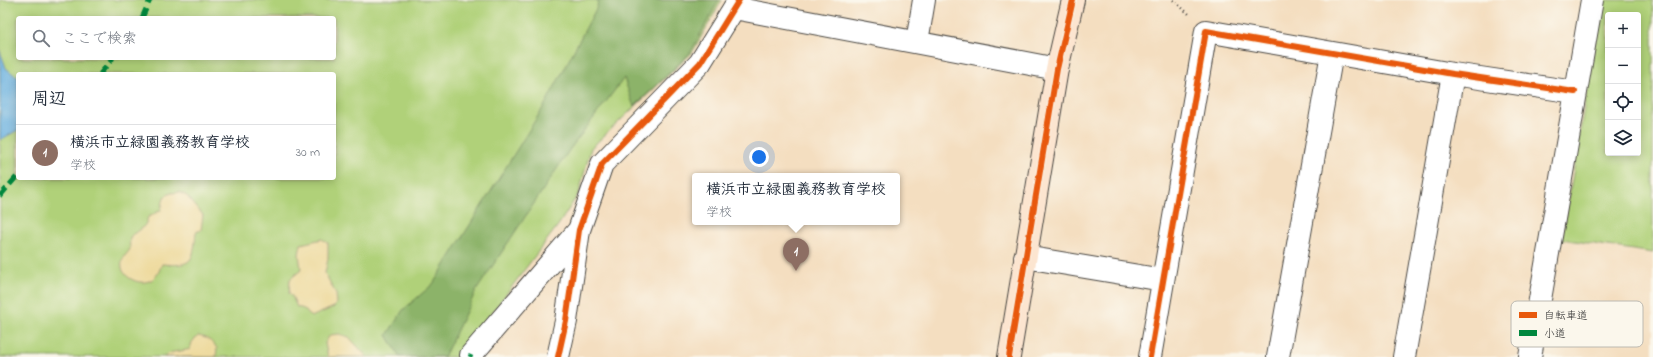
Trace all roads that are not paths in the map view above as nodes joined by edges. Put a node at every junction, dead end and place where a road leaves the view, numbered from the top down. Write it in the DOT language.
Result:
graph roads {
  1 [pos="924,0"];
  2 [pos="1072,0"];
  3 [pos="1592,0"];
  4 [pos="736,4"];
  5 [pos="917,42"];
  6 [pos="1332,53"];
  7 [pos="1058,68"];
  8 [pos="1452,74"];
  9 [pos="1575,92"];
  10 [pos="579,230"];
  11 [pos="1025,257"];
  12 [pos="1163,280"];
  13 [pos="1540,301"];
  14 [pos="1532,347"];
  15 [pos="471,355"];
  16 [pos="558,357"];
  17 [pos="1009,357"];
  18 [pos="1150,357"];
  19 [pos="1278,357"];
  20 [pos="1404,357"];
  21 [pos="1530,357"];
  1 -- 5 [label="street"];
  2 -- 7 [label="street"];
  3 -- 9 [label="street"];
  4 -- 5 [label="street"];
  4 -- 10 [label="street"];
  5 -- 7 [label="street"];
  6 -- 8 [label="street"];
  6 -- 12 [label="street"];
  6 -- 19 [label="street"];
  7 -- 11 [label="street"];
  8 -- 9 [label="street"];
  8 -- 20 [label="street"];
  9 -- 13 [label="street"];
  10 -- 15 [label="street"];
  10 -- 16 [label="street"];
  11 -- 12 [label="street"];
  11 -- 17 [label="street"];
  12 -- 18 [label="street"];
  14 -- 21 [label="street"];
}
